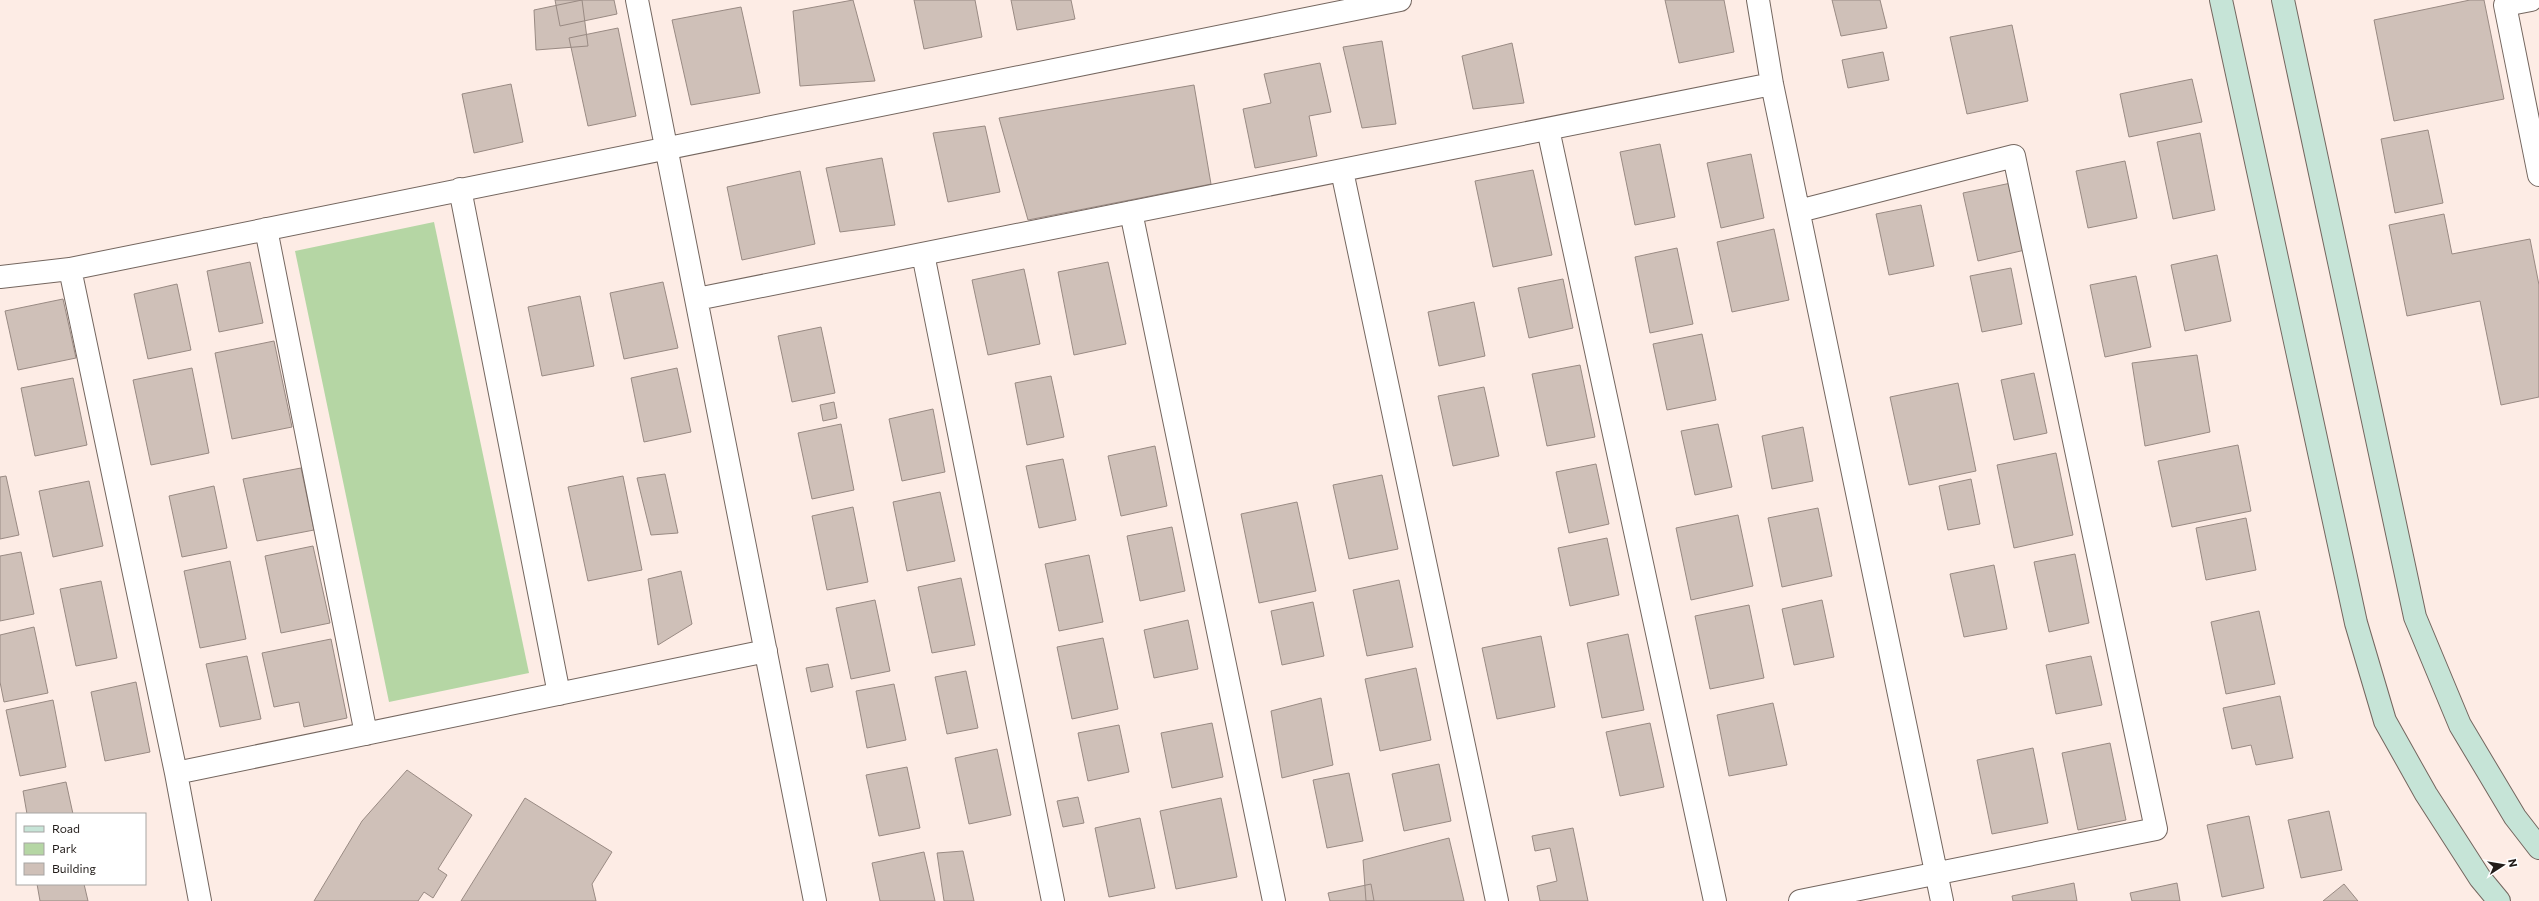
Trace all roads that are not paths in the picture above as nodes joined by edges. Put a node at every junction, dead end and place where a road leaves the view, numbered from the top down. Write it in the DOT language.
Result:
graph roads {
  1 [pos="637,0"];
  2 [pos="1400,0"];
  3 [pos="1758,0"];
  4 [pos="2221,0"];
  5 [pos="2283,0"];
  6 [pos="2531,0"];
  7 [pos="1772,84"];
  8 [pos="1548,129"];
  9 [pos="666,147"];
  10 [pos="1342,171"];
  11 [pos="2539,175"];
  12 [pos="460,189"];
  13 [pos="1799,211"];
  14 [pos="1131,212"];
  15 [pos="266,229"];
  16 [pos="923,254"];
  17 [pos="70,269"];
  18 [pos="0,277"];
  19 [pos="697,299"];
  20 [pos="766,651"];
  21 [pos="559,694"];
  22 [pos="366,734"];
  23 [pos="176,773"];
  24 [pos="2539,848"];
  25 [pos="1936,874"];
  26 [pos="200,901"];
  27 [pos="815,901"];
  28 [pos="1053,901"];
  29 [pos="1274,901"];
  30 [pos="1496,901"];
  31 [pos="1715,901"];
  32 [pos="1800,901"];
  33 [pos="1942,901"];
  34 [pos="2499,901"];
  1 -- 9 [label="street"];
  2 -- 9 [label="street"];
  3 -- 7 [label="street"];
  4 -- 34 [label="street"];
  5 -- 24 [label="street"];
  6 -- 11 [label="street"];
  7 -- 8 [label="street"];
  7 -- 13 [label="street"];
  8 -- 10 [label="street"];
  8 -- 31 [label="street"];
  9 -- 12 [label="street"];
  9 -- 19 [label="street"];
  10 -- 14 [label="street"];
  10 -- 30 [label="street"];
  12 -- 15 [label="street"];
  12 -- 21 [label="street"];
  13 -- 25 [label="street"];
  13 -- 25 [label="street"];
  14 -- 16 [label="street"];
  14 -- 29 [label="street"];
  15 -- 17 [label="street"];
  15 -- 22 [label="street"];
  16 -- 19 [label="street"];
  16 -- 28 [label="street"];
  17 -- 18 [label="street"];
  17 -- 23 [label="street"];
  19 -- 20 [label="street"];
  20 -- 21 [label="street"];
  20 -- 27 [label="street"];
  21 -- 22 [label="street"];
  22 -- 23 [label="street"];
  23 -- 26 [label="street"];
  25 -- 32 [label="street"];
  25 -- 33 [label="street"];
}
